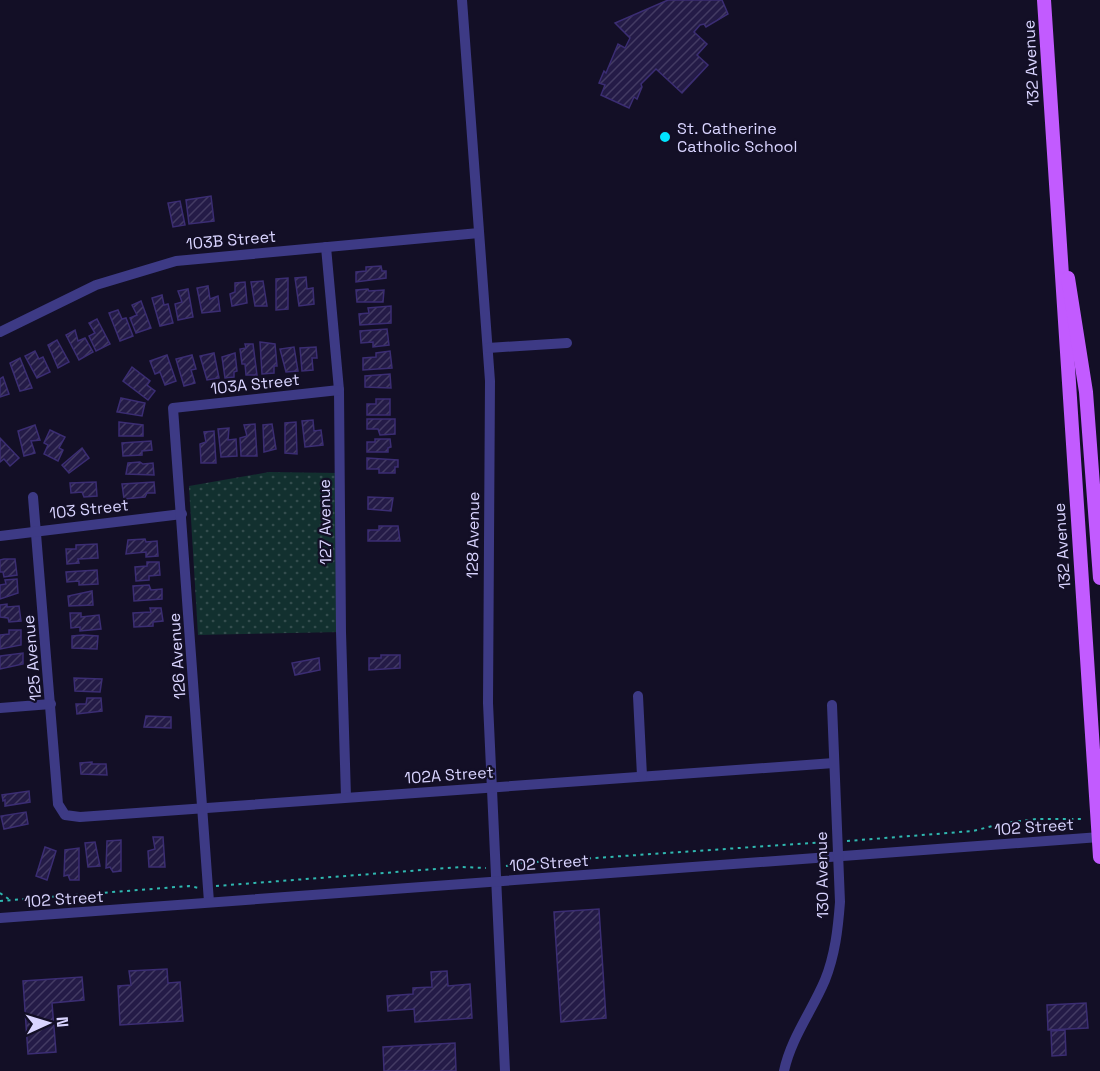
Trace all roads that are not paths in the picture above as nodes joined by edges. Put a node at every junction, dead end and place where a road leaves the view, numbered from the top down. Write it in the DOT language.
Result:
graph roads {
  1 [pos="462,0"];
  2 [pos="1044,0"];
  3 [pos="1058,232"];
  4 [pos="480,234"];
  5 [pos="326,247"];
  6 [pos="0,333"];
  7 [pos="567,343"];
  8 [pos="488,348"];
  9 [pos="339,390"];
  10 [pos="173,408"];
  11 [pos="1096,460"];
  12 [pos="33,497"];
  13 [pos="182,514"];
  14 [pos="36,531"];
  15 [pos="0,536"];
  16 [pos="1100,578"];
  17 [pos="638,696"];
  18 [pos="51,704"];
  19 [pos="832,705"];
  20 [pos="0,708"];
  21 [pos="834,763"];
  22 [pos="642,776"];
  23 [pos="491,788"];
  24 [pos="346,797"];
  25 [pos="202,809"];
  26 [pos="65,814"];
  27 [pos="1099,837"];
  28 [pos="1100,857"];
  29 [pos="837,858"];
  30 [pos="494,882"];
  31 [pos="209,902"];
  32 [pos="0,918"];
  33 [pos="505,1071"];
  34 [pos="784,1071"];
  1 -- 4 [label="street, 128 Avenue"];
  2 -- 3 [label="main road, 132 Avenue"];
  3 -- 11 [label="main road, 132 Avenue"];
  3 -- 27 [label="main road, 132 Avenue"];
  4 -- 5 [label="street, 103B Street"];
  4 -- 8 [label="street, 128 Avenue"];
  5 -- 6 [label="street, 103B Street"];
  5 -- 9 [label="street, 127 Avenue"];
  7 -- 8 [label="street"];
  8 -- 23 [label="street, 128 Avenue"];
  9 -- 10 [label="street, 103A Street"];
  9 -- 24 [label="street, 127 Avenue"];
  10 -- 13 [label="street, 126 Avenue"];
  11 -- 16 [label="main road, 132 Avenue"];
  12 -- 14 [label="street, 125 Avenue"];
  13 -- 14 [label="street, 103 Street"];
  13 -- 25 [label="street, 126 Avenue"];
  14 -- 15 [label="street, 103 Street"];
  14 -- 18 [label="street, 125 Avenue"];
  17 -- 22 [label="street"];
  18 -- 20 [label="street"];
  18 -- 26 [label="street, 125 Avenue"];
  19 -- 21 [label="street, 130 Avenue"];
  21 -- 22 [label="street, 102A Street"];
  21 -- 29 [label="street, 130 Avenue"];
  22 -- 23 [label="street, 102A Street"];
  23 -- 24 [label="street, 102A Street"];
  23 -- 30 [label="street, 128 Avenue"];
  24 -- 25 [label="street, 102A Street"];
  25 -- 26 [label="street, 102A Street"];
  25 -- 31 [label="street, 126 Avenue"];
  27 -- 28 [label="main road, 132 Avenue"];
  27 -- 29 [label="street, 102 Street"];
  29 -- 30 [label="street, 102 Street"];
  29 -- 34 [label="street, 130 Avenue"];
  30 -- 31 [label="street, 102 Street"];
  30 -- 33 [label="street, 128 Avenue"];
  31 -- 32 [label="street, 102 Street"];
}
